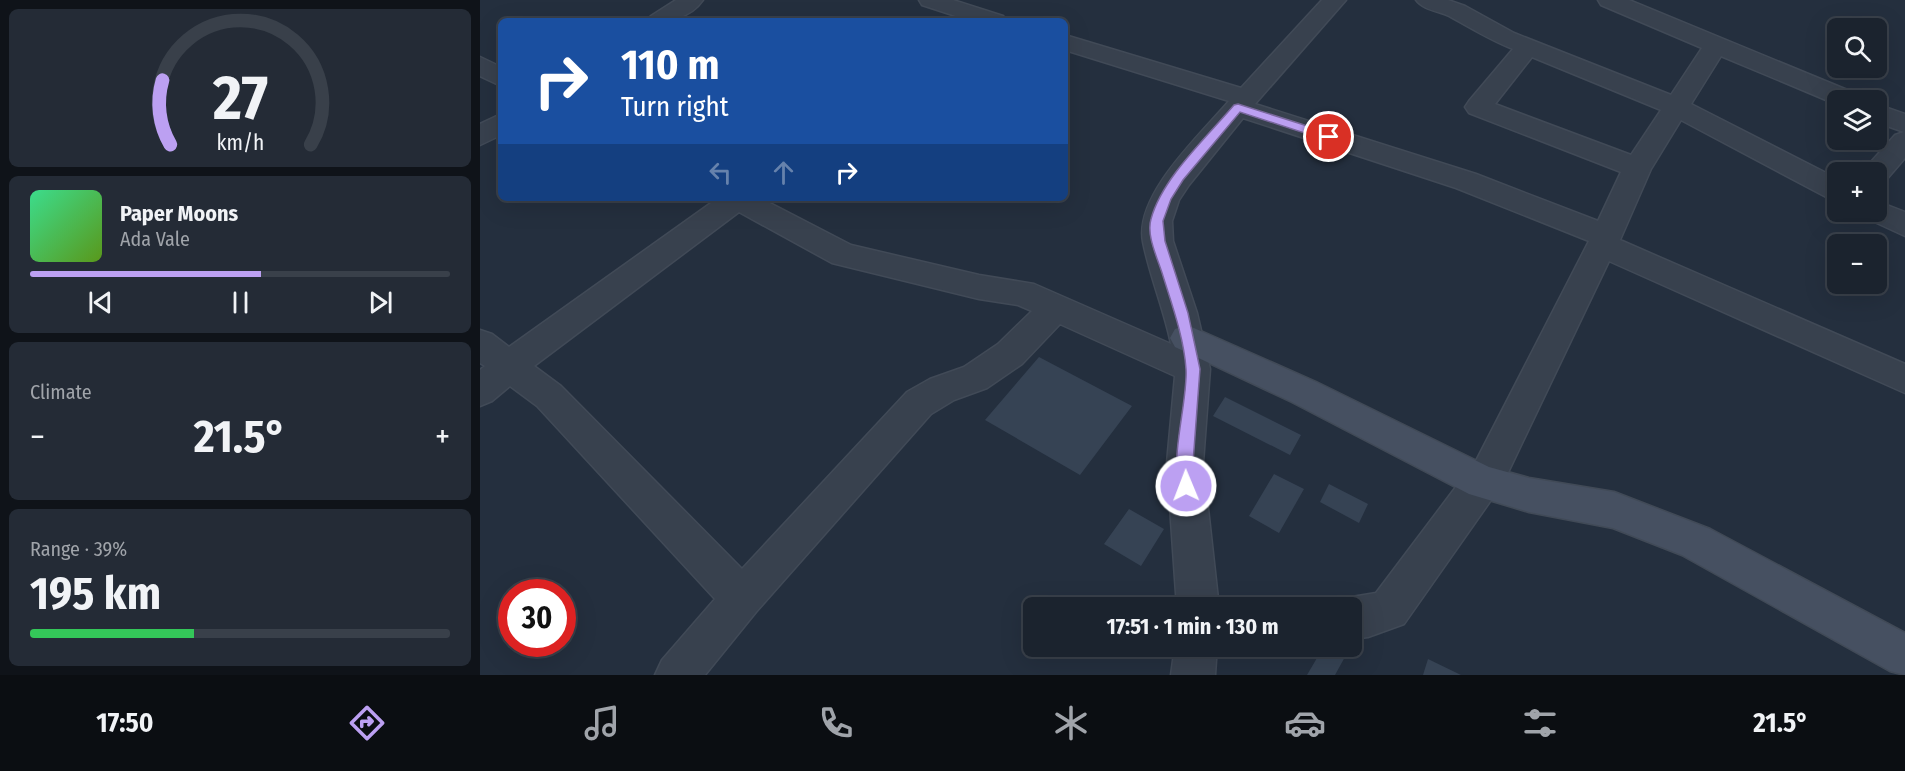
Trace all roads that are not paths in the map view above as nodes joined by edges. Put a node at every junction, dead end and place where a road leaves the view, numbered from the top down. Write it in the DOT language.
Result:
graph roads {
  1 [pos="692,0"];
  2 [pos="930,0"];
  3 [pos="1335,0"];
  4 [pos="1427,0"];
  5 [pos="1609,0"];
  6 [pos="1462,5"];
  7 [pos="968,11"];
  8 [pos="664,18"];
  9 [pos="986,18"];
  10 [pos="1068,43"];
  11 [pos="1715,46"];
  12 [pos="1528,47"];
  13 [pos="480,64"];
  14 [pos="498,76"];
  15 [pos="1827,91"];
  16 [pos="1242,103"];
  17 [pos="1674,106"];
  18 [pos="1887,117"];
  19 [pos="1905,124"];
  20 [pos="498,125"];
  21 [pos="480,136"];
  22 [pos="1905,141"];
  23 [pos="1886,162"];
  24 [pos="1637,168"];
  25 [pos="1827,186"];
  26 [pos="733,201"];
  27 [pos="743,201"];
  28 [pos="1887,216"];
  29 [pos="1905,225"];
  30 [pos="1604,241"];
  31 [pos="1055,308"];
  32 [pos="480,344"];
  33 [pos="1190,353"];
  34 [pos="509,366"];
  35 [pos="1905,379"];
  36 [pos="480,391"];
  37 [pos="1482,482"];
  38 [pos="1197,597"];
  39 [pos="742,598"];
  40 [pos="1362,617"];
  41 [pos="1905,656"];
  42 [pos="1195,657"];
  43 [pos="677,675"];
  44 [pos="1193,675"];
  1 -- 8 [label="street"];
  2 -- 7 [label="street"];
  3 -- 16 [label="street"];
  4 -- 6 [label="street"];
  5 -- 11 [label="street"];
  6 -- 12 [label="street"];
  7 -- 9 [label="street"];
  10 -- 16 [label="street"];
  11 -- 15 [label="street"];
  11 -- 17 [label="street"];
  12 -- 17 [label="street"];
  12 -- 24 [label="street"];
  13 -- 14 [label="street"];
  16 -- 30 [label="street"];
  16 -- 33 [label="street"];
  17 -- 24 [label="street"];
  17 -- 25 [label="street"];
  18 -- 19 [label="street"];
  20 -- 21 [label="street"];
  22 -- 23 [label="street"];
  24 -- 30 [label="street"];
  26 -- 34 [label="street"];
  27 -- 31 [label="street"];
  28 -- 29 [label="street"];
  30 -- 35 [label="street"];
  30 -- 37 [label="street"];
  31 -- 33 [label="street"];
  31 -- 39 [label="street"];
  32 -- 34 [label="street"];
  33 -- 37 [label="main road"];
  33 -- 38 [label="street"];
  34 -- 36 [label="street"];
  34 -- 39 [label="street"];
  37 -- 40 [label="street"];
  37 -- 41 [label="main road"];
  39 -- 43 [label="street"];
  42 -- 44 [label="street"];
}
